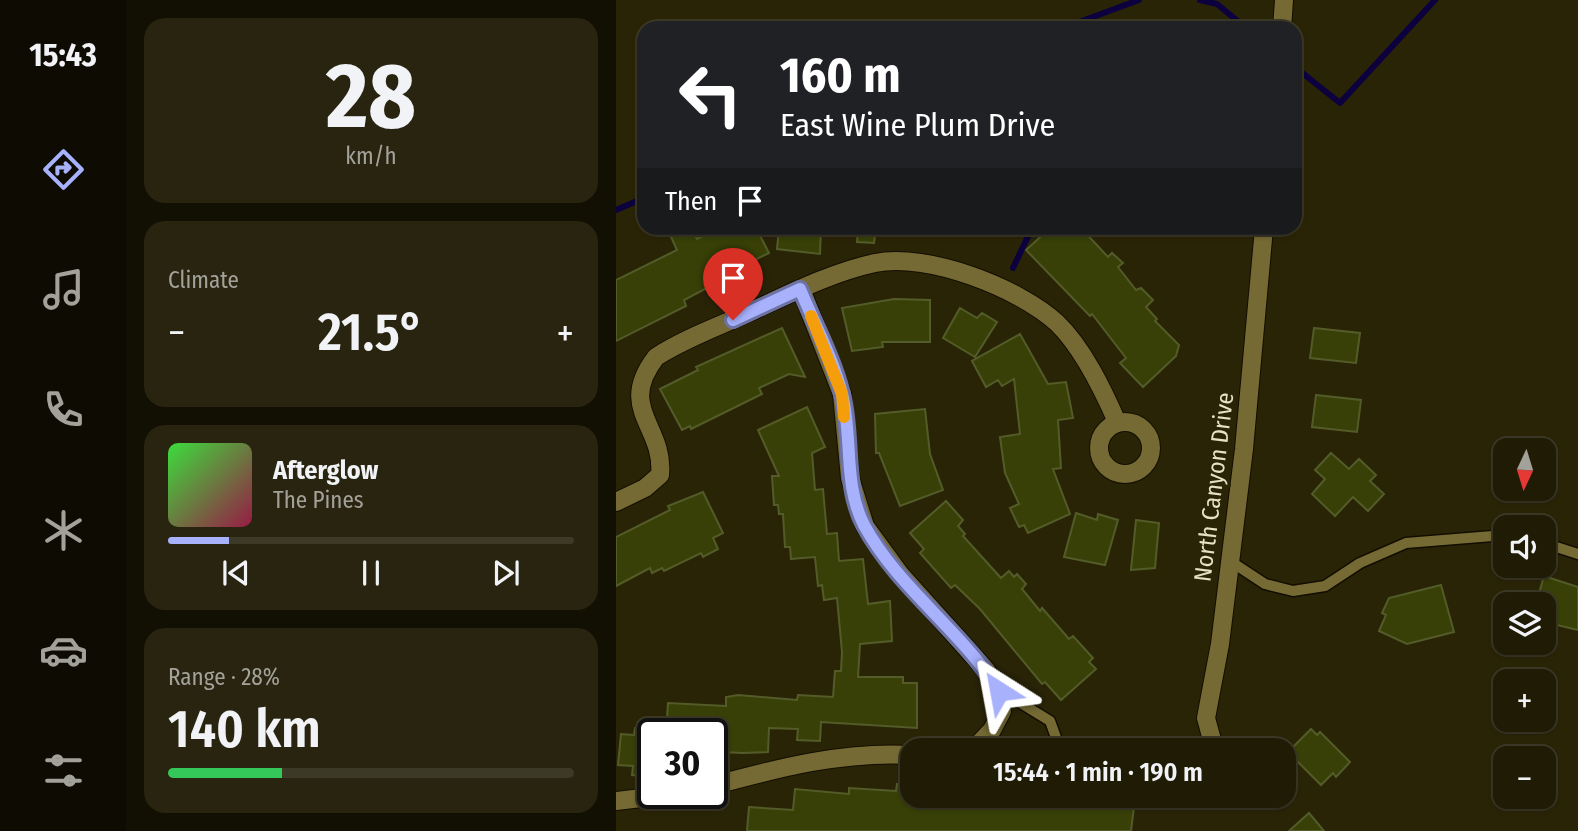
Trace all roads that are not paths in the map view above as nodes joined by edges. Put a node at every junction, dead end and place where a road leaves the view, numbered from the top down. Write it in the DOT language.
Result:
graph roads {
  1 [pos="1284,0"];
  2 [pos="1282,21"];
  3 [pos="1263,235"];
  4 [pos="800,289"];
  5 [pos="1117,422"];
  6 [pos="616,502"];
  7 [pos="1493,536"];
  8 [pos="1556,547"];
  9 [pos="1578,554"];
  10 [pos="1230,561"];
  11 [pos="998,689"];
  12 [pos="984,738"];
  13 [pos="1056,738"];
  14 [pos="1211,738"];
  15 [pos="900,755"];
  16 [pos="728,782"];
  17 [pos="637,798"];
  18 [pos="616,801"];
  1 -- 2 [label="street"];
  3 -- 10 [label="street, North Canyon Drive"];
  4 -- 5 [label="street"];
  4 -- 6 [label="street"];
  4 -- 11 [label="street"];
  7 -- 10 [label="lane"];
  8 -- 9 [label="lane"];
  10 -- 14 [label="street, North Canyon Drive"];
  11 -- 12 [label="street"];
  11 -- 13 [label="lane"];
  15 -- 16 [label="street"];
  17 -- 18 [label="street"];
}
